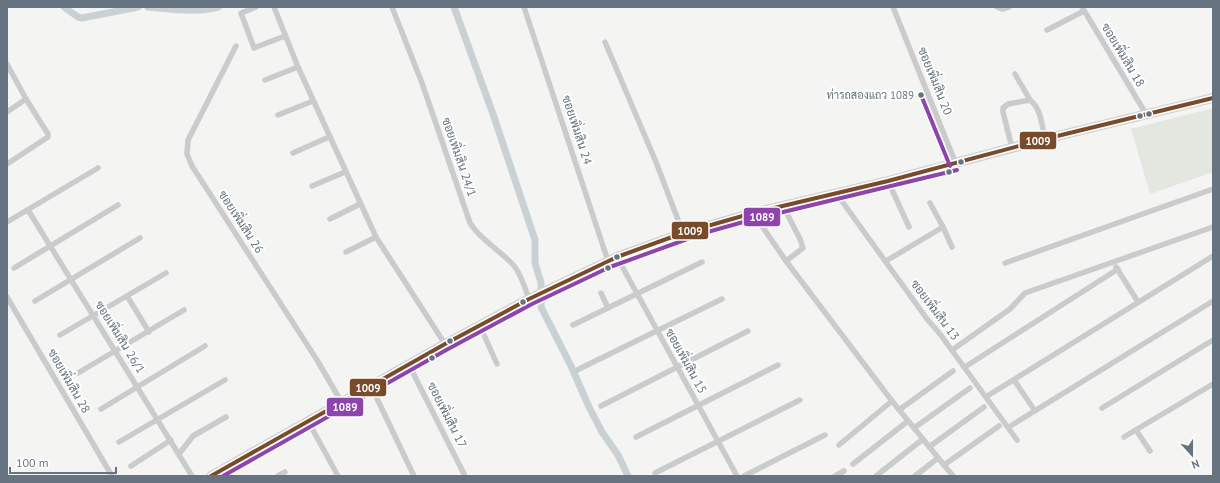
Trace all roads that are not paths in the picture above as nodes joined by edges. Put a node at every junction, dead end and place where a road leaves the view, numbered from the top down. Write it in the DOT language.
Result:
graph roads {
  1 [pos="256,7"];
  2 [pos="274,7"];
  3 [pos="392,7"];
  4 [pos="524,7"];
  5 [pos="893,7"];
  6 [pos="997,7"];
  7 [pos="1009,7"];
  8 [pos="1083,9"];
  9 [pos="1047,30"];
  10 [pos="285,36"];
  11 [pos="605,42"];
  12 [pos="236,46"];
  13 [pos="7,64"];
  14 [pos="298,67"];
  15 [pos="1015,74"];
  16 [pos="265,80"];
  17 [pos="1213,98"];
  18 [pos="26,99"];
  19 [pos="1030,100"];
  20 [pos="313,101"];
  21 [pos="7,112"];
  22 [pos="1146,114"];
  23 [pos="278,115"];
  24 [pos="330,137"];
  25 [pos="1046,139"];
  26 [pos="1012,148"];
  27 [pos="293,153"];
  28 [pos="7,164"];
  29 [pos="956,164"];
  30 [pos="98,168"];
  31 [pos="345,172"];
  32 [pos="888,181"];
  33 [pos="312,186"];
  34 [pos="1213,189"];
  35 [pos="836,193"];
  36 [pos="930,203"];
  37 [pos="360,204"];
  38 [pos="118,205"];
  39 [pos="783,206"];
  40 [pos="28,210"];
  41 [pos="752,213"];
  42 [pos="330,219"];
  43 [pos="7,222"];
  44 [pos="909,227"];
  45 [pos="942,227"];
  46 [pos="1213,227"];
  47 [pos="683,233"];
  48 [pos="376,237"];
  49 [pos="140,238"];
  50 [pos="50,245"];
  51 [pos="952,247"];
  52 [pos="346,252"];
  53 [pos="1213,256"];
  54 [pos="617,257"];
  55 [pos="608,261"];
  56 [pos="786,261"];
  57 [pos="886,261"];
  58 [pos="702,262"];
  59 [pos="1114,262"];
  60 [pos="1005,263"];
  61 [pos="14,268"];
  62 [pos="1118,269"];
  63 [pos="166,273"];
  64 [pos="71,279"];
  65 [pos="601,293"];
  66 [pos="637,294"];
  67 [pos="127,296"];
  68 [pos="7,297"];
  69 [pos="533,297"];
  70 [pos="722,299"];
  71 [pos="35,301"];
  72 [pos="1213,301"];
  73 [pos="1138,302"];
  74 [pos="608,308"];
  75 [pos="184,310"];
  76 [pos="94,316"];
  77 [pos="573,325"];
  78 [pos="480,326"];
  79 [pos="748,331"];
  80 [pos="149,332"];
  81 [pos="658,332"];
  82 [pos="60,335"];
  83 [pos="1213,340"];
  84 [pos="445,344"];
  85 [pos="205,346"];
  86 [pos="955,348"];
  87 [pos="116,351"];
  88 [pos="497,364"];
  89 [pos="409,365"];
  90 [pos="778,365"];
  91 [pos="968,365"];
  92 [pos="677,368"];
  93 [pos="577,370"];
  94 [pos="953,371"];
  95 [pos="78,373"];
  96 [pos="225,380"];
  97 [pos="1014,380"];
  98 [pos="1213,384"];
  99 [pos="371,386"];
  100 [pos="138,387"];
  101 [pos="970,388"];
  102 [pos="989,395"];
  103 [pos="800,400"];
  104 [pos="892,401"];
  105 [pos="342,403"];
  106 [pos="698,405"];
  107 [pos="601,406"];
  108 [pos="101,408"];
  109 [pos="984,408"];
  110 [pos="1102,408"];
  111 [pos="899,410"];
  112 [pos="1035,410"];
  113 [pos="226,417"];
  114 [pos="158,420"];
  115 [pos="308,421"];
  116 [pos="908,421"];
  117 [pos="1012,425"];
  118 [pos="999,426"];
  119 [pos="914,428"];
  120 [pos="1136,430"];
  121 [pos="825,435"];
  122 [pos="636,437"];
  123 [pos="1124,437"];
  124 [pos="923,439"];
  125 [pos="171,440"];
  126 [pos="1016,440"];
  127 [pos="718,441"];
  128 [pos="119,442"];
  129 [pos="839,444"];
  130 [pos="929,447"];
  131 [pos="1150,451"];
  132 [pos="179,454"];
  133 [pos="938,458"];
  134 [pos="853,464"];
  135 [pos="944,465"];
  136 [pos="131,466"];
  137 [pos="844,471"];
  138 [pos="286,472"];
  139 [pos="655,473"];
  140 [pos="950,475"];
  141 [pos="112,476"];
  142 [pos="192,476"];
  143 [pos="211,476"];
  144 [pos="278,476"];
  145 [pos="338,476"];
  146 [pos="414,476"];
  147 [pos="465,476"];
  148 [pos="737,476"];
  149 [pos="744,476"];
  150 [pos="835,476"];
  151 [pos="876,476"];
  152 [pos="915,476"];
  1 -- 10 [label="street"];
  2 -- 10 [label="street"];
  3 -- 69 [label="street, ซอยเพิ่มสิน 24/1"];
  4 -- 55 [label="street, ซอยเพิ่มสิน 24"];
  5 -- 29 [label="street, ซอยเพิ่มสิน 20"];
  6 -- 7 [label="street"];
  8 -- 9 [label="street"];
  8 -- 22 [label="street, ซอยเพิ่มสิน 18"];
  10 -- 14 [label="street"];
  11 -- 47 [label="street"];
  12 -- 105 [label="street, ซอยเพิ่มสิน 26"];
  13 -- 18 [label="street"];
  14 -- 16 [label="street"];
  14 -- 20 [label="street"];
  15 -- 19 [label="street"];
  17 -- 22 [label="street"];
  18 -- 21 [label="street"];
  18 -- 28 [label="street"];
  19 -- 25 [label="street"];
  19 -- 26 [label="street"];
  20 -- 23 [label="street"];
  20 -- 24 [label="street"];
  22 -- 25 [label="street"];
  24 -- 27 [label="street"];
  24 -- 31 [label="street"];
  25 -- 26 [label="street"];
  26 -- 29 [label="street"];
  29 -- 32 [label="street"];
  30 -- 40 [label="street"];
  31 -- 33 [label="street"];
  31 -- 37 [label="street"];
  32 -- 35 [label="street"];
  32 -- 44 [label="street"];
  34 -- 60 [label="street"];
  35 -- 39 [label="street"];
  35 -- 57 [label="street, ซอยเพิ่มสิน 13"];
  36 -- 45 [label="street"];
  37 -- 42 [label="street"];
  37 -- 48 [label="street"];
  38 -- 50 [label="street"];
  39 -- 41 [label="street"];
  39 -- 56 [label="street"];
  40 -- 43 [label="street"];
  40 -- 50 [label="street, ซอยเพิ่มสิน 26/1"];
  41 -- 47 [label="street"];
  41 -- 56 [label="street"];
  45 -- 51 [label="street"];
  45 -- 57 [label="street"];
  46 -- 59 [label="street"];
  47 -- 54 [label="street"];
  48 -- 52 [label="street"];
  48 -- 84 [label="street"];
  49 -- 64 [label="street"];
  50 -- 61 [label="street"];
  50 -- 64 [label="street, ซอยเพิ่มสิน 26/1"];
  53 -- 73 [label="street"];
  54 -- 55 [label="street"];
  54 -- 66 [label="street, ซอยเพิ่มสิน 15"];
  55 -- 69 [label="street"];
  56 -- 104 [label="street"];
  57 -- 126 [label="street, ซอยเพิ่มสิน 13"];
  58 -- 66 [label="street"];
  59 -- 62 [label="street"];
  59 -- 86 [label="street"];
  62 -- 73 [label="street"];
  62 -- 91 [label="street"];
  63 -- 67 [label="street"];
  64 -- 71 [label="street"];
  64 -- 76 [label="street, ซอยเพิ่มสิน 26/1"];
  65 -- 74 [label="street"];
  66 -- 74 [label="street"];
  66 -- 81 [label="street, ซอยเพิ่มสิน 15"];
  67 -- 76 [label="street"];
  67 -- 80 [label="street"];
  68 -- 141 [label="street, ซอยเพิ่มสิน 28"];
  69 -- 78 [label="street"];
  70 -- 81 [label="street"];
  72 -- 112 [label="street"];
  73 -- 97 [label="street"];
  74 -- 77 [label="street"];
  75 -- 80 [label="street"];
  76 -- 82 [label="street"];
  76 -- 87 [label="street, ซอยเพิ่มสิน 26/1"];
  78 -- 84 [label="street"];
  78 -- 88 [label="street"];
  79 -- 92 [label="street"];
  80 -- 87 [label="street"];
  81 -- 92 [label="street, ซอยเพิ่มสิน 15"];
  81 -- 93 [label="street"];
  83 -- 110 [label="street"];
  84 -- 89 [label="street"];
  85 -- 100 [label="street"];
  87 -- 95 [label="street"];
  87 -- 100 [label="street, ซอยเพิ่มสิน 26/1"];
  89 -- 99 [label="street"];
  89 -- 147 [label="street, ซอยเพิ่มสิน 17"];
  90 -- 106 [label="street"];
  92 -- 106 [label="street, ซอยเพิ่มสิน 15"];
  92 -- 107 [label="street"];
  94 -- 111 [label="street"];
  96 -- 114 [label="street"];
  97 -- 102 [label="street"];
  97 -- 112 [label="street"];
  98 -- 120 [label="street"];
  99 -- 105 [label="street"];
  99 -- 146 [label="street"];
  100 -- 108 [label="street"];
  100 -- 114 [label="street, ซอยเพิ่มสิน 26/1"];
  101 -- 119 [label="street"];
  103 -- 127 [label="street"];
  104 -- 111 [label="street"];
  104 -- 129 [label="street"];
  105 -- 115 [label="street"];
  106 -- 122 [label="street"];
  106 -- 127 [label="street, ซอยเพิ่มสิน 15"];
  109 -- 130 [label="street"];
  111 -- 116 [label="street"];
  112 -- 117 [label="street"];
  113 -- 132 [label="street"];
  114 -- 125 [label="street, ซอยเพิ่มสิน 26/1"];
  114 -- 128 [label="street"];
  115 -- 143 [label="street"];
  115 -- 145 [label="street"];
  116 -- 119 [label="street"];
  116 -- 134 [label="street"];
  118 -- 135 [label="street"];
  119 -- 124 [label="street"];
  120 -- 123 [label="street"];
  120 -- 131 [label="street"];
  121 -- 149 [label="street"];
  124 -- 130 [label="street"];
  124 -- 151 [label="street"];
  125 -- 132 [label="street, ซอยเพิ่มสิน 26/1"];
  125 -- 136 [label="street"];
  127 -- 139 [label="street"];
  127 -- 148 [label="street, ซอยเพิ่มสิน 15"];
  130 -- 133 [label="street"];
  132 -- 142 [label="street, ซอยเพิ่มสิน 26/1"];
  133 -- 135 [label="street"];
  133 -- 152 [label="street"];
  135 -- 140 [label="street"];
  137 -- 150 [label="street"];
  138 -- 144 [label="street"];
}
